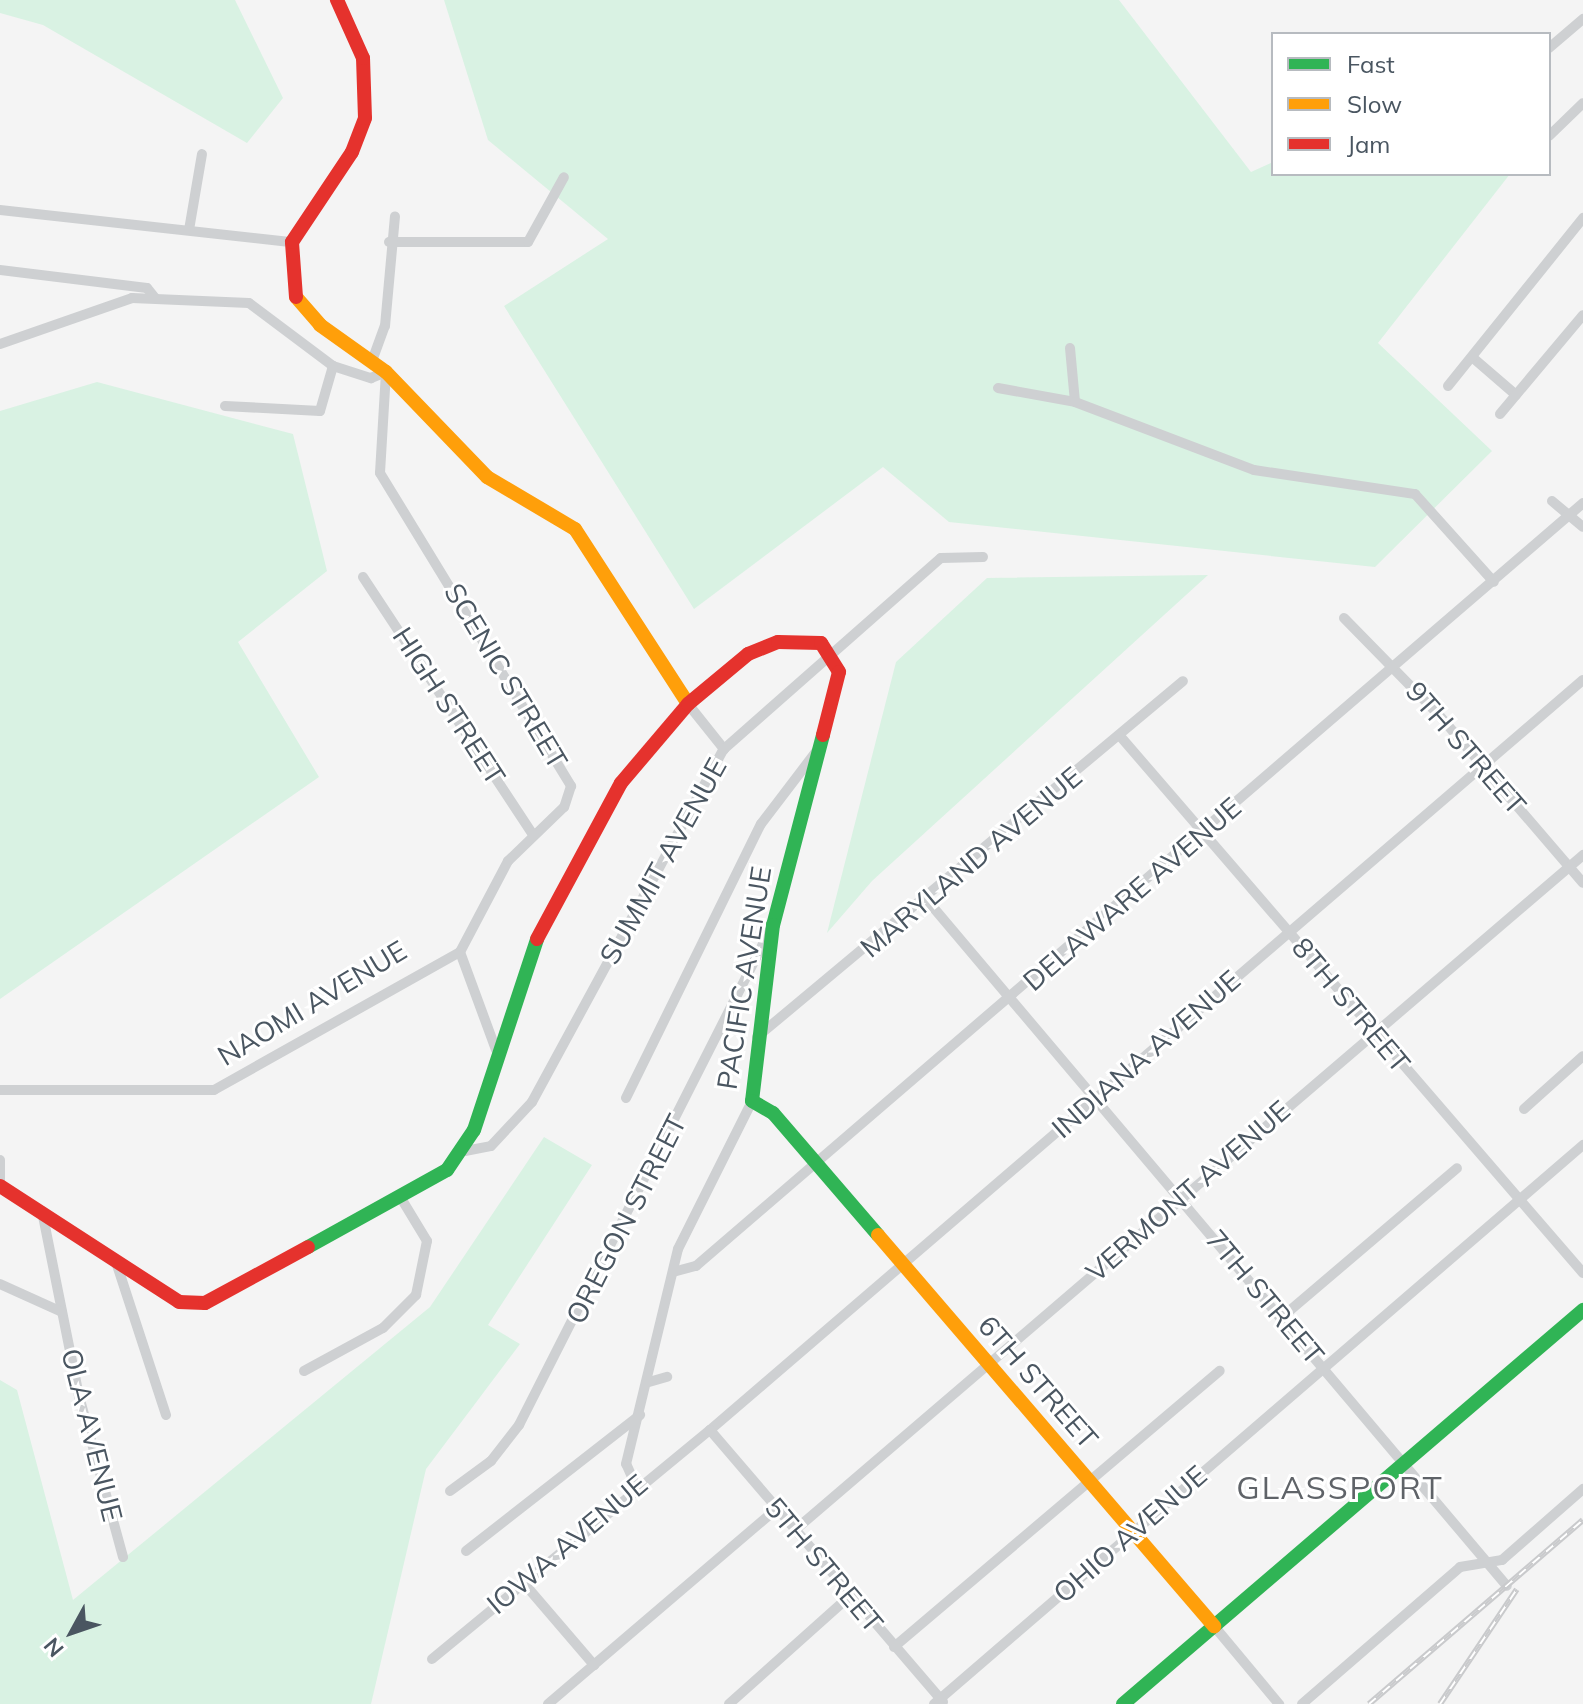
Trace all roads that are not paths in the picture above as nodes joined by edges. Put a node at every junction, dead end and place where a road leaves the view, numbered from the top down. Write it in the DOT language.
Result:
graph roads {
  1 [pos="337,0"];
  2 [pos="1583,19"];
  3 [pos="1551,46"];
  4 [pos="1583,103"];
  5 [pos="1551,134"];
  6 [pos="202,154"];
  7 [pos="564,177"];
  8 [pos="0,210"];
  9 [pos="395,216"];
  10 [pos="1583,218"];
  11 [pos="189,230"];
  12 [pos="292,242"];
  13 [pos="389,242"];
  14 [pos="0,270"];
  15 [pos="155,298"];
  16 [pos="1583,315"];
  17 [pos="0,344"];
  18 [pos="1070,348"];
  19 [pos="1472,357"];
  20 [pos="372,361"];
  21 [pos="333,366"];
  22 [pos="386,372"];
  23 [pos="1448,386"];
  24 [pos="998,388"];
  25 [pos="1516,395"];
  26 [pos="1075,402"];
  27 [pos="225,406"];
  28 [pos="1500,414"];
  29 [pos="1552,501"];
  30 [pos="1583,503"];
  31 [pos="1571,517"];
  32 [pos="1583,527"];
  33 [pos="983,557"];
  34 [pos="363,577"];
  35 [pos="1494,582"];
  36 [pos="1344,618"];
  37 [pos="833,653"];
  38 [pos="1396,669"];
  39 [pos="1583,680"];
  40 [pos="1183,681"];
  41 [pos="688,704"];
  42 [pos="1120,736"];
  43 [pos="823,746"];
  44 [pos="724,749"];
  45 [pos="1482,766"];
  46 [pos="1202,832"];
  47 [pos="534,836"];
  48 [pos="1583,855"];
  49 [pos="1569,867"];
  50 [pos="1583,883"];
  51 [pos="927,900"];
  52 [pos="773,925"];
  53 [pos="1288,932"];
  54 [pos="460,952"];
  55 [pos="1011,999"];
  56 [pos="1370,1031"];
  57 [pos="755,1037"];
  58 [pos="496,1050"];
  59 [pos="1583,1056"];
  60 [pos="0,1090"];
  61 [pos="626,1098"];
  62 [pos="1096,1098"];
  63 [pos="752,1101"];
  64 [pos="1524,1109"];
  65 [pos="1583,1145"];
  66 [pos="465,1151"];
  67 [pos="0,1160"];
  68 [pos="817,1164"];
  69 [pos="1457,1168"];
  70 [pos="0,1184"];
  71 [pos="401,1198"];
  72 [pos="1182,1199"];
  73 [pos="1519,1201"];
  74 [pos="42,1211"];
  75 [pos="116,1262"];
  76 [pos="903,1264"];
  77 [pos="673,1272"];
  78 [pos="1583,1273"];
  79 [pos="0,1284"];
  80 [pos="1583,1310"];
  81 [pos="62,1312"];
  82 [pos="1281,1318"];
  83 [pos="986,1364"];
  84 [pos="1325,1367"];
  85 [pos="304,1371"];
  86 [pos="1220,1371"];
  87 [pos="667,1377"];
  88 [pos="649,1382"];
  89 [pos="166,1415"];
  90 [pos="640,1415"];
  91 [pos="706,1430"];
  92 [pos="1407,1464"];
  93 [pos="1089,1481"];
  94 [pos="636,1486"];
  95 [pos="1583,1489"];
  96 [pos="450,1491"];
  97 [pos="776,1509"];
  98 [pos="795,1530"];
  99 [pos="1132,1532"];
  100 [pos="466,1551"];
  101 [pos="123,1557"];
  102 [pos="1491,1562"];
  103 [pos="522,1581"];
  104 [pos="1507,1586"];
  105 [pos="850,1596"];
  106 [pos="1214,1626"];
  107 [pos="894,1647"];
  108 [pos="432,1659"];
  109 [pos="594,1665"];
  110 [pos="939,1702"];
  111 [pos="548,1704"];
  112 [pos="729,1704"];
  113 [pos="1123,1704"];
  114 [pos="1279,1704"];
  115 [pos="1302,1704"];
  1 -- 12 [label="street"];
  2 -- 3 [label="street"];
  4 -- 5 [label="street"];
  6 -- 11 [label="street"];
  7 -- 13 [label="street"];
  8 -- 11 [label="street"];
  9 -- 13 [label="street"];
  10 -- 19 [label="street"];
  11 -- 12 [label="street"];
  12 -- 20 [label="street"];
  13 -- 20 [label="street"];
  14 -- 15 [label="street"];
  15 -- 17 [label="street"];
  15 -- 21 [label="street"];
  16 -- 25 [label="street"];
  18 -- 26 [label="street"];
  19 -- 23 [label="street"];
  19 -- 25 [label="street"];
  20 -- 22 [label="street"];
  21 -- 22 [label="street"];
  21 -- 27 [label="street"];
  22 -- 41 [label="street"];
  22 -- 47 [label="street, SCENIC STREET"];
  24 -- 26 [label="street"];
  25 -- 28 [label="street"];
  26 -- 35 [label="street"];
  29 -- 31 [label="street"];
  30 -- 31 [label="street, DELAWARE AVENUE"];
  31 -- 32 [label="street"];
  31 -- 35 [label="street, DELAWARE AVENUE"];
  33 -- 37 [label="street, SUMMIT AVENUE"];
  34 -- 47 [label="street, HIGH STREET"];
  35 -- 38 [label="street, DELAWARE AVENUE"];
  36 -- 38 [label="street, 9TH STREET"];
  37 -- 41 [label="street"];
  37 -- 43 [label="street, PACIFIC AVENUE"];
  37 -- 44 [label="street, SUMMIT AVENUE"];
  38 -- 45 [label="street, 9TH STREET"];
  38 -- 46 [label="street, DELAWARE AVENUE"];
  39 -- 45 [label="street, INDIANA AVENUE"];
  40 -- 42 [label="street, MARYLAND AVENUE"];
  41 -- 44 [label="street"];
  41 -- 58 [label="street"];
  42 -- 46 [label="street, 8TH STREET"];
  42 -- 51 [label="street, MARYLAND AVENUE"];
  43 -- 52 [label="street, PACIFIC AVENUE"];
  43 -- 61 [label="street"];
  44 -- 66 [label="street, SUMMIT AVENUE"];
  45 -- 49 [label="street, 9TH STREET"];
  45 -- 53 [label="street, INDIANA AVENUE"];
  46 -- 53 [label="street, 8TH STREET"];
  46 -- 55 [label="street, DELAWARE AVENUE"];
  47 -- 54 [label="street, SCENIC STREET"];
  48 -- 49 [label="street, VERMONT AVENUE"];
  49 -- 50 [label="street, 9TH STREET"];
  49 -- 56 [label="street, VERMONT AVENUE"];
  51 -- 55 [label="street, 7TH STREET"];
  51 -- 57 [label="street, MARYLAND AVENUE"];
  52 -- 57 [label="street, PACIFIC AVENUE"];
  52 -- 96 [label="street, OREGON STREET"];
  53 -- 56 [label="street, 8TH STREET"];
  53 -- 62 [label="street, INDIANA AVENUE"];
  54 -- 58 [label="street"];
  54 -- 60 [label="street, NAOMI AVENUE"];
  55 -- 62 [label="street, 7TH STREET"];
  55 -- 68 [label="street, DELAWARE AVENUE"];
  56 -- 72 [label="street, VERMONT AVENUE"];
  56 -- 73 [label="street, 8TH STREET"];
  57 -- 63 [label="street, PACIFIC AVENUE"];
  58 -- 66 [label="street"];
  59 -- 64 [label="street"];
  62 -- 72 [label="street, 7TH STREET"];
  62 -- 76 [label="street, INDIANA AVENUE"];
  63 -- 68 [label="street, 6TH STREET"];
  63 -- 77 [label="street, PACIFIC AVENUE"];
  65 -- 73 [label="street, OHIO AVENUE"];
  66 -- 71 [label="street"];
  67 -- 70 [label="street"];
  68 -- 76 [label="street, 6TH STREET"];
  68 -- 77 [label="street, DELAWARE AVENUE"];
  69 -- 82 [label="street"];
  70 -- 74 [label="street"];
  71 -- 75 [label="street"];
  71 -- 85 [label="street"];
  72 -- 82 [label="street, 7TH STREET"];
  72 -- 83 [label="street, VERMONT AVENUE"];
  73 -- 78 [label="street, 8TH STREET"];
  73 -- 84 [label="street, OHIO AVENUE"];
  74 -- 75 [label="street"];
  74 -- 81 [label="street, OLA AVENUE"];
  75 -- 89 [label="street"];
  76 -- 83 [label="street, 6TH STREET"];
  76 -- 91 [label="street, INDIANA AVENUE"];
  77 -- 88 [label="street, PACIFIC AVENUE"];
  79 -- 81 [label="street, OLA AVENUE"];
  80 -- 92 [label="street"];
  81 -- 101 [label="street, OLA AVENUE"];
  82 -- 84 [label="street, 7TH STREET"];
  83 -- 93 [label="street, 6TH STREET"];
  83 -- 98 [label="street, VERMONT AVENUE"];
  84 -- 92 [label="street, 7TH STREET"];
  84 -- 99 [label="street, OHIO AVENUE"];
  86 -- 93 [label="street"];
  87 -- 88 [label="street"];
  88 -- 90 [label="street, PACIFIC AVENUE"];
  90 -- 94 [label="street, PACIFIC AVENUE"];
  90 -- 100 [label="street"];
  91 -- 94 [label="street, IOWA AVENUE"];
  91 -- 97 [label="street, 5TH STREET"];
  92 -- 102 [label="street, 7TH STREET"];
  92 -- 106 [label="street"];
  93 -- 99 [label="street, 6TH STREET"];
  93 -- 107 [label="street"];
  94 -- 103 [label="street, IOWA AVENUE"];
  95 -- 102 [label="street"];
  97 -- 98 [label="street, 5TH STREET"];
  97 -- 109 [label="street"];
  98 -- 105 [label="street, 5TH STREET"];
  99 -- 106 [label="street, 6TH STREET"];
  99 -- 110 [label="street, OHIO AVENUE"];
  102 -- 104 [label="street, 7TH STREET"];
  102 -- 115 [label="street"];
  103 -- 108 [label="street, IOWA AVENUE"];
  103 -- 109 [label="street"];
  105 -- 107 [label="street, 5TH STREET"];
  105 -- 112 [label="street"];
  106 -- 113 [label="street"];
  106 -- 114 [label="street, 6TH STREET"];
  107 -- 110 [label="street, 5TH STREET"];
  109 -- 111 [label="street"];
}
